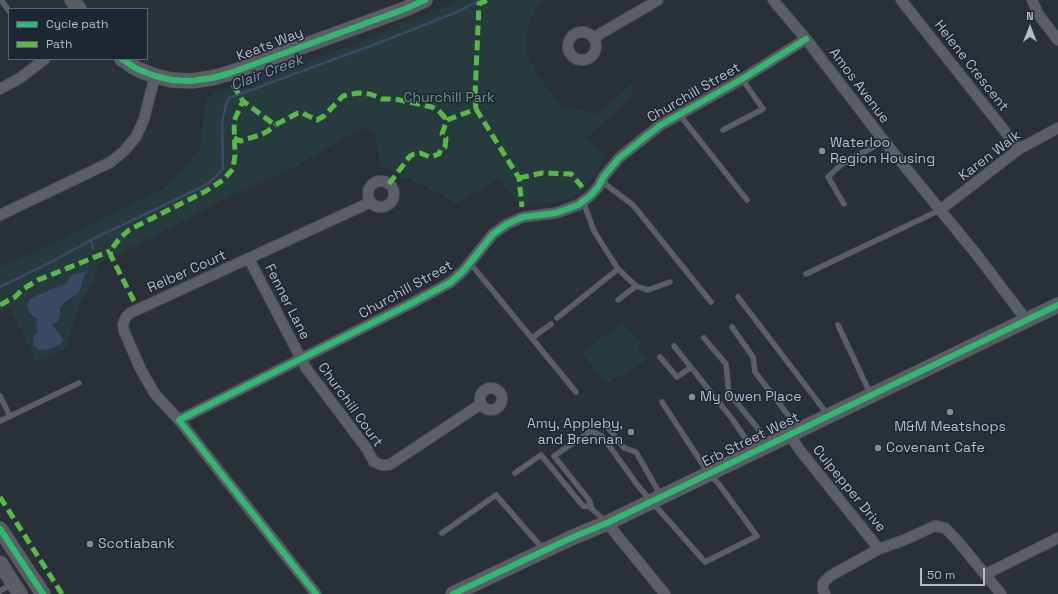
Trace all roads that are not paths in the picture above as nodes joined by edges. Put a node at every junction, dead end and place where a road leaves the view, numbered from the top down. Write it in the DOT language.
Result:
graph roads {
  1 [pos="1,0"];
  2 [pos="72,0"];
  3 [pos="425,0"];
  4 [pos="658,0"];
  5 [pos="773,0"];
  6 [pos="901,0"];
  7 [pos="1032,0"];
  8 [pos="78,8"];
  9 [pos="8,10"];
  10 [pos="594,38"];
  11 [pos="806,39"];
  12 [pos="1058,40"];
  13 [pos="43,60"];
  14 [pos="124,60"];
  15 [pos="155,76"];
  16 [pos="742,79"];
  17 [pos="0,90"];
  18 [pos="679,114"];
  19 [pos="1058,128"];
  20 [pos="723,130"];
  21 [pos="884,141"];
  22 [pos="1019,149"];
  23 [pos="601,181"];
  24 [pos="747,200"];
  25 [pos="371,202"];
  26 [pos="584,202"];
  27 [pos="844,204"];
  28 [pos="940,210"];
  29 [pos="0,215"];
  30 [pos="249,259"];
  31 [pos="470,263"];
  32 [pos="618,269"];
  33 [pos="806,274"];
  34 [pos="670,282"];
  35 [pos="636,286"];
  36 [pos="738,297"];
  37 [pos="618,300"];
  38 [pos="711,302"];
  39 [pos="1058,306"];
  40 [pos="558,318"];
  41 [pos="1027,321"];
  42 [pos="551,324"];
  43 [pos="838,325"];
  44 [pos="732,327"];
  45 [pos="532,338"];
  46 [pos="704,338"];
  47 [pos="674,346"];
  48 [pos="660,358"];
  49 [pos="300,359"];
  50 [pos="690,368"];
  51 [pos="79,383"];
  52 [pos="576,392"];
  53 [pos="0,396"];
  54 [pos="871,396"];
  55 [pos="662,402"];
  56 [pos="481,404"];
  57 [pos="10,416"];
  58 [pos="829,416"];
  59 [pos="179,420"];
  60 [pos="0,421"];
  61 [pos="606,425"];
  62 [pos="795,433"];
  63 [pos="768,445"];
  64 [pos="754,452"];
  65 [pos="515,473"];
  66 [pos="709,474"];
  67 [pos="657,499"];
  68 [pos="591,507"];
  69 [pos="607,523"];
  70 [pos="0,529"];
  71 [pos="442,533"];
  72 [pos="1058,538"];
  73 [pos="879,549"];
  74 [pos="544,550"];
  75 [pos="0,563"];
  76 [pos="986,574"];
  77 [pos="17,589"];
  78 [pos="0,591"];
  79 [pos="43,594"];
  80 [pos="316,594"];
  81 [pos="453,594"];
  82 [pos="665,594"];
  83 [pos="825,594"];
  84 [pos="1001,594"];
  1 -- 9 [label="lane"];
  2 -- 8 [label="main road"];
  3 -- 15 [label="main road, Keats Way"];
  4 -- 10 [label="street"];
  5 -- 11 [label="street, Amos Avenue"];
  6 -- 22 [label="street, Helene Crescent"];
  7 -- 12 [label="street"];
  11 -- 16 [label="street, Churchill Street"];
  11 -- 21 [label="street, Amos Avenue"];
  13 -- 17 [label="street"];
  14 -- 15 [label="main road, Keats Way"];
  15 -- 29 [label="street"];
  16 -- 18 [label="street, Churchill Street"];
  16 -- 20 [label="lane"];
  18 -- 23 [label="street, Churchill Street"];
  18 -- 24 [label="lane"];
  19 -- 22 [label="street, Karen Walk"];
  21 -- 27 [label="lane"];
  21 -- 28 [label="street, Amos Avenue"];
  22 -- 28 [label="street, Karen Walk"];
  23 -- 26 [label="street, Churchill Street"];
  23 -- 38 [label="lane"];
  25 -- 30 [label="street, Reiber Court"];
  26 -- 31 [label="street, Churchill Street"];
  26 -- 32 [label="lane"];
  28 -- 33 [label="lane"];
  28 -- 41 [label="street, Amos Avenue"];
  30 -- 49 [label="street, Fenner Lane"];
  30 -- 59 [label="street, Reiber Court"];
  31 -- 45 [label="lane"];
  31 -- 49 [label="street, Churchill Street"];
  32 -- 35 [label="lane"];
  32 -- 40 [label="lane"];
  34 -- 35 [label="lane"];
  35 -- 37 [label="lane"];
  36 -- 58 [label="lane"];
  39 -- 41 [label="main road, Erb Street West"];
  41 -- 54 [label="main road, Erb Street West"];
  42 -- 45 [label="lane"];
  43 -- 54 [label="lane"];
  44 -- 62 [label="lane"];
  45 -- 52 [label="lane"];
  46 -- 63 [label="lane"];
  47 -- 50 [label="lane"];
  48 -- 50 [label="lane"];
  49 -- 56 [label="street, Churchill Court"];
  49 -- 59 [label="street, Churchill Street"];
  50 -- 64 [label="lane"];
  51 -- 57 [label="lane"];
  53 -- 57 [label="lane"];
  54 -- 58 [label="main road, Erb Street West"];
  55 -- 66 [label="lane"];
  57 -- 60 [label="lane"];
  58 -- 62 [label="main road, Erb Street West"];
  59 -- 80 [label="street"];
  61 -- 67 [label="lane"];
  62 -- 63 [label="main road, Erb Street West"];
  62 -- 73 [label="street, Culpepper Drive"];
  63 -- 64 [label="main road, Erb Street West"];
  64 -- 66 [label="main road, Erb Street West"];
  65 -- 68 [label="lane"];
  66 -- 67 [label="main road, Erb Street West"];
  66 -- 67 [label="lane"];
  67 -- 68 [label="lane"];
  67 -- 69 [label="main road, Erb Street West"];
  68 -- 69 [label="lane"];
  69 -- 74 [label="main road, Erb Street West"];
  69 -- 82 [label="street"];
  70 -- 79 [label="main road"];
  71 -- 74 [label="lane"];
  72 -- 76 [label="street"];
  73 -- 76 [label="street, Culpepper Drive"];
  73 -- 83 [label="street"];
  74 -- 81 [label="main road, Erb Street West"];
  75 -- 77 [label="main road"];
  76 -- 84 [label="street, Culpepper Drive"];
  77 -- 78 [label="lane"];
}
